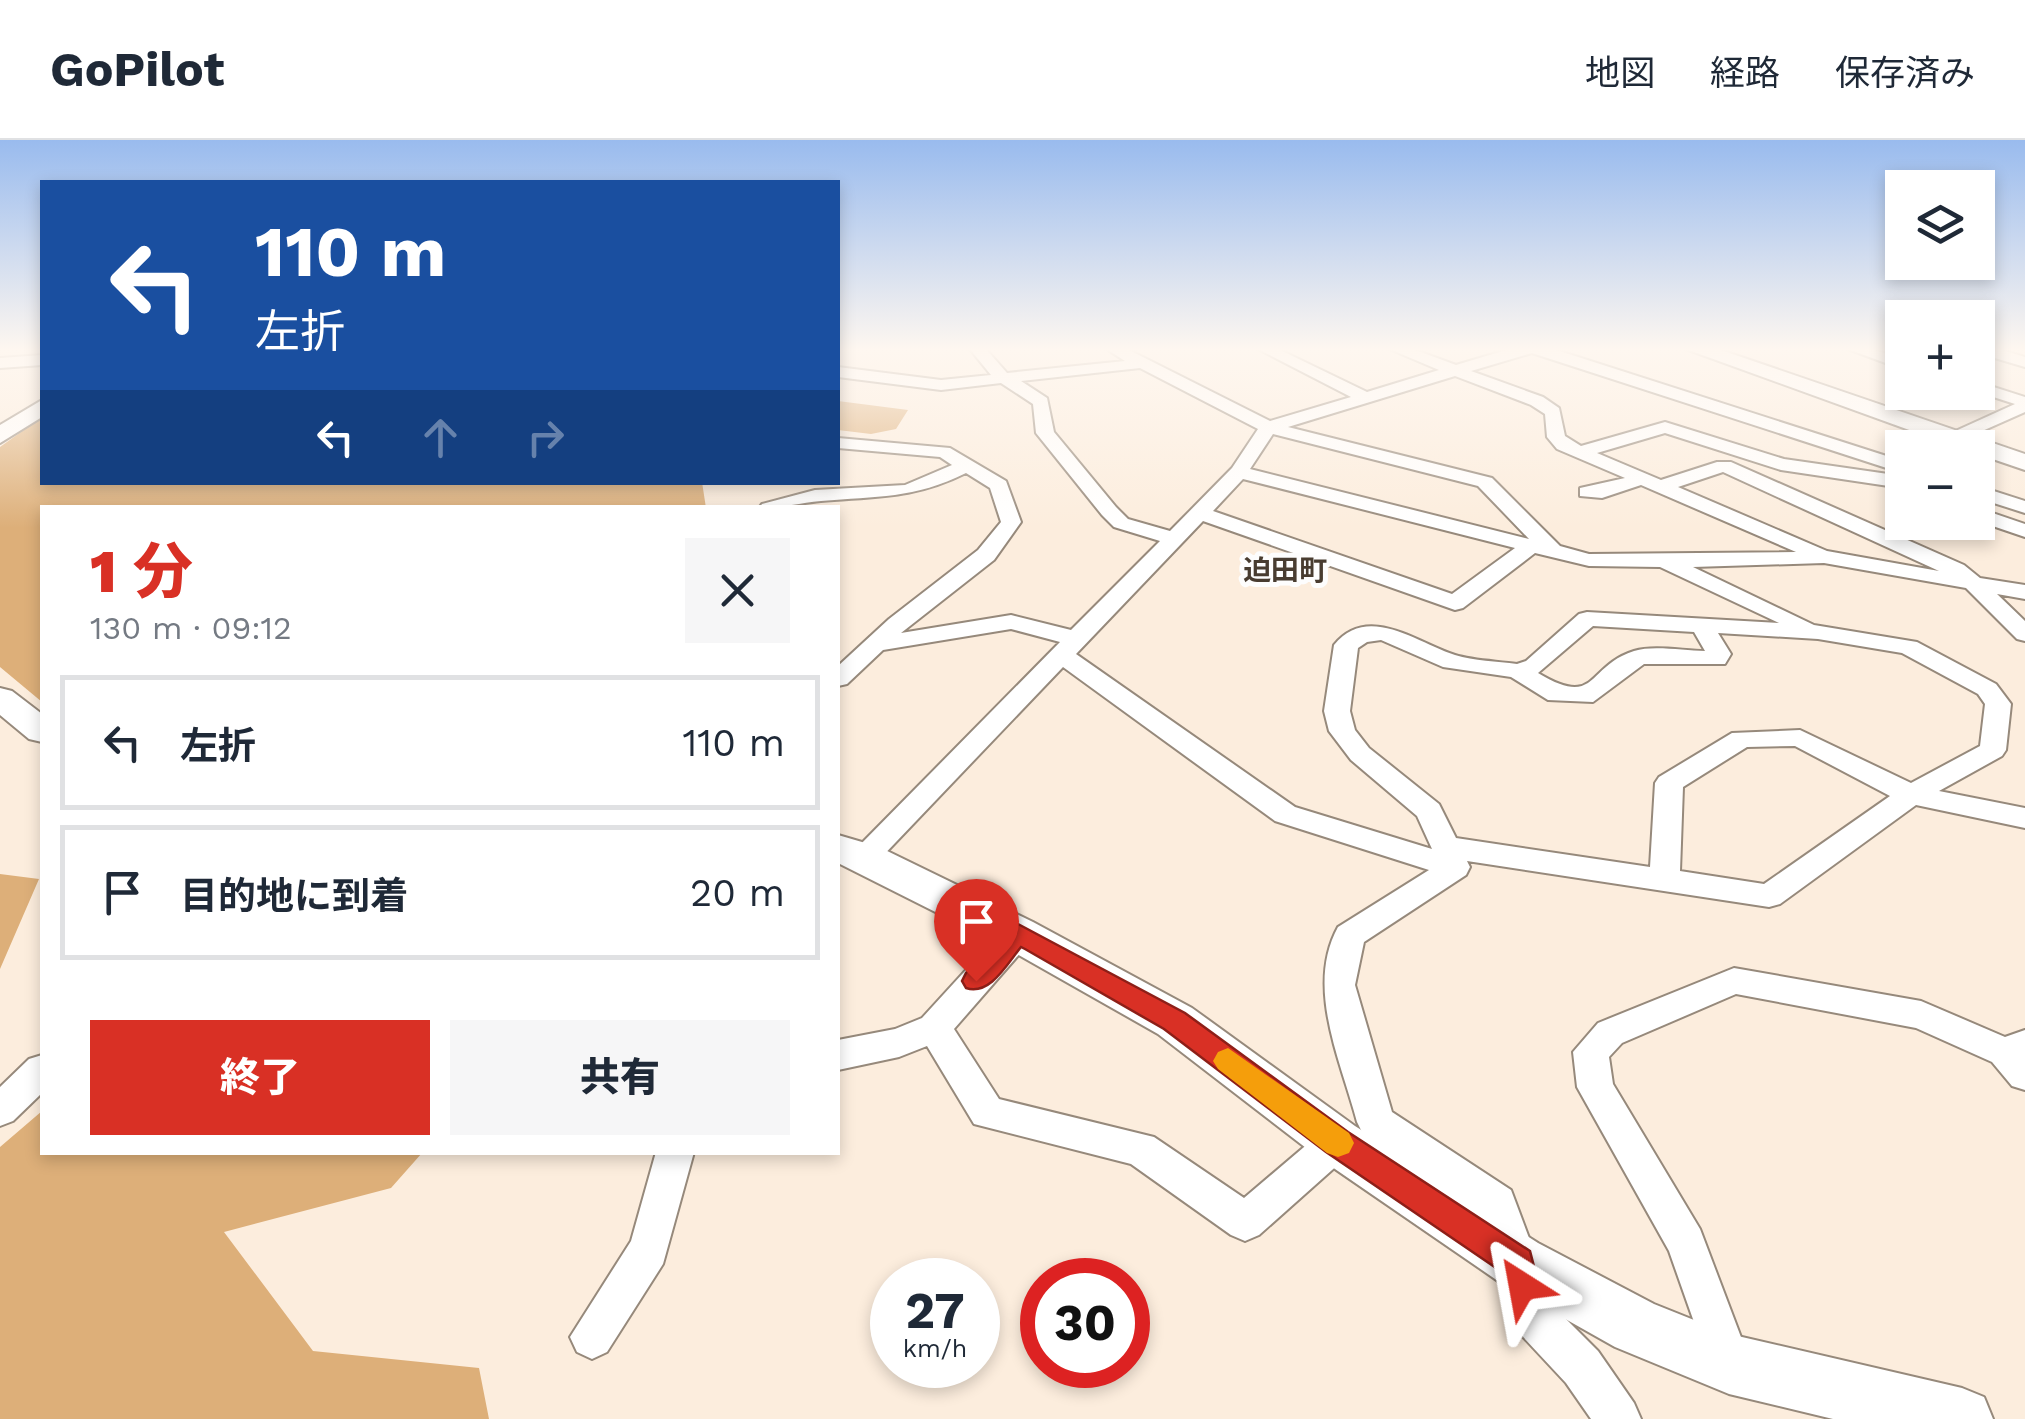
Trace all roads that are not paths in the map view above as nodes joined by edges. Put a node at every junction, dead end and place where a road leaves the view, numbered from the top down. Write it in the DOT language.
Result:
graph roads {
  1 [pos="1042,408"];
  2 [pos="1228,408"];
  3 [pos="1334,408"];
  4 [pos="1546,408"];
  5 [pos="1724,408"];
  6 [pos="1868,408"];
  7 [pos="2017,408"];
  8 [pos="40,409"];
  9 [pos="1268,427"];
  10 [pos="1933,430"];
  11 [pos="1969,430"];
  12 [pos="0,436"];
  13 [pos="840,443"];
  14 [pos="1995,451"];
  15 [pos="1580,452"];
  16 [pos="1885,458"];
  17 [pos="2025,462"];
  18 [pos="969,464"];
  19 [pos="1239,472"];
  20 [pos="1885,480"];
  21 [pos="1655,482"];
  22 [pos="1586,492"];
  23 [pos="1995,502"];
  24 [pos="778,505"];
  25 [pos="2025,507"];
  26 [pos="1995,510"];
  27 [pos="1200,513"];
  28 [pos="2025,531"];
  29 [pos="1175,539"];
  30 [pos="1529,547"];
  31 [pos="1556,554"];
  32 [pos="1824,556"];
  33 [pos="1660,560"];
  34 [pos="1970,580"];
  35 [pos="2025,592"];
  36 [pos="1701,625"];
  37 [pos="1818,632"];
  38 [pos="2025,634"];
  39 [pos="881,643"];
  40 [pos="1069,647"];
  41 [pos="1518,671"];
  42 [pos="840,678"];
  43 [pos="0,698"];
  44 [pos="40,729"];
  45 [pos="1912,796"];
  46 [pos="2025,818"];
  47 [pos="851,853"];
  48 [pos="1450,857"];
  49 [pos="1664,883"];
  50 [pos="1018,934"];
  51 [pos="934,1028"];
  52 [pos="840,1055"];
  53 [pos="2018,1057"];
  54 [pos="40,1072"];
  55 [pos="0,1110"];
  56 [pos="1337,1142"];
  57 [pos="674,1155"];
  58 [pos="1518,1262"];
  59 [pos="592,1338"];
  60 [pos="1729,1364"];
  61 [pos="1618,1419"];
  62 [pos="1961,1419"];
  1 -- 29 [label="street"];
  2 -- 9 [label="street"];
  3 -- 9 [label="street"];
  4 -- 15 [label="street"];
  5 -- 16 [label="street"];
  6 -- 10 [label="street"];
  7 -- 11 [label="street"];
  8 -- 12 [label="street"];
  9 -- 19 [label="street"];
  9 -- 31 [label="street"];
  13 -- 18 [label="street"];
  14 -- 17 [label="street"];
  15 -- 20 [label="street"];
  15 -- 21 [label="street"];
  18 -- 24 [label="street"];
  18 -- 39 [label="street"];
  19 -- 27 [label="street"];
  19 -- 30 [label="street"];
  21 -- 22 [label="street"];
  21 -- 32 [label="street"];
  21 -- 34 [label="street"];
  23 -- 25 [label="street"];
  26 -- 28 [label="street"];
  27 -- 29 [label="street"];
  27 -- 30 [label="street"];
  29 -- 40 [label="street"];
  30 -- 31 [label="street"];
  31 -- 33 [label="street"];
  32 -- 33 [label="street"];
  32 -- 34 [label="street"];
  33 -- 37 [label="street"];
  34 -- 35 [label="street"];
  34 -- 38 [label="street"];
  36 -- 37 [label="street"];
  36 -- 41 [label="street"];
  36 -- 41 [label="street"];
  37 -- 45 [label="street"];
  39 -- 40 [label="street"];
  39 -- 42 [label="street"];
  40 -- 47 [label="street"];
  40 -- 48 [label="street"];
  41 -- 48 [label="street"];
  43 -- 44 [label="street"];
  45 -- 46 [label="street"];
  45 -- 49 [label="street"];
  45 -- 49 [label="street"];
  47 -- 50 [label="street"];
  48 -- 49 [label="street"];
  48 -- 58 [label="street"];
  50 -- 51 [label="street"];
  50 -- 56 [label="street"];
  51 -- 52 [label="street"];
  51 -- 56 [label="street"];
  53 -- 60 [label="street"];
  54 -- 55 [label="street"];
  56 -- 58 [label="street"];
  57 -- 59 [label="street"];
  58 -- 60 [label="street"];
  58 -- 61 [label="street"];
  60 -- 62 [label="street"];
}
